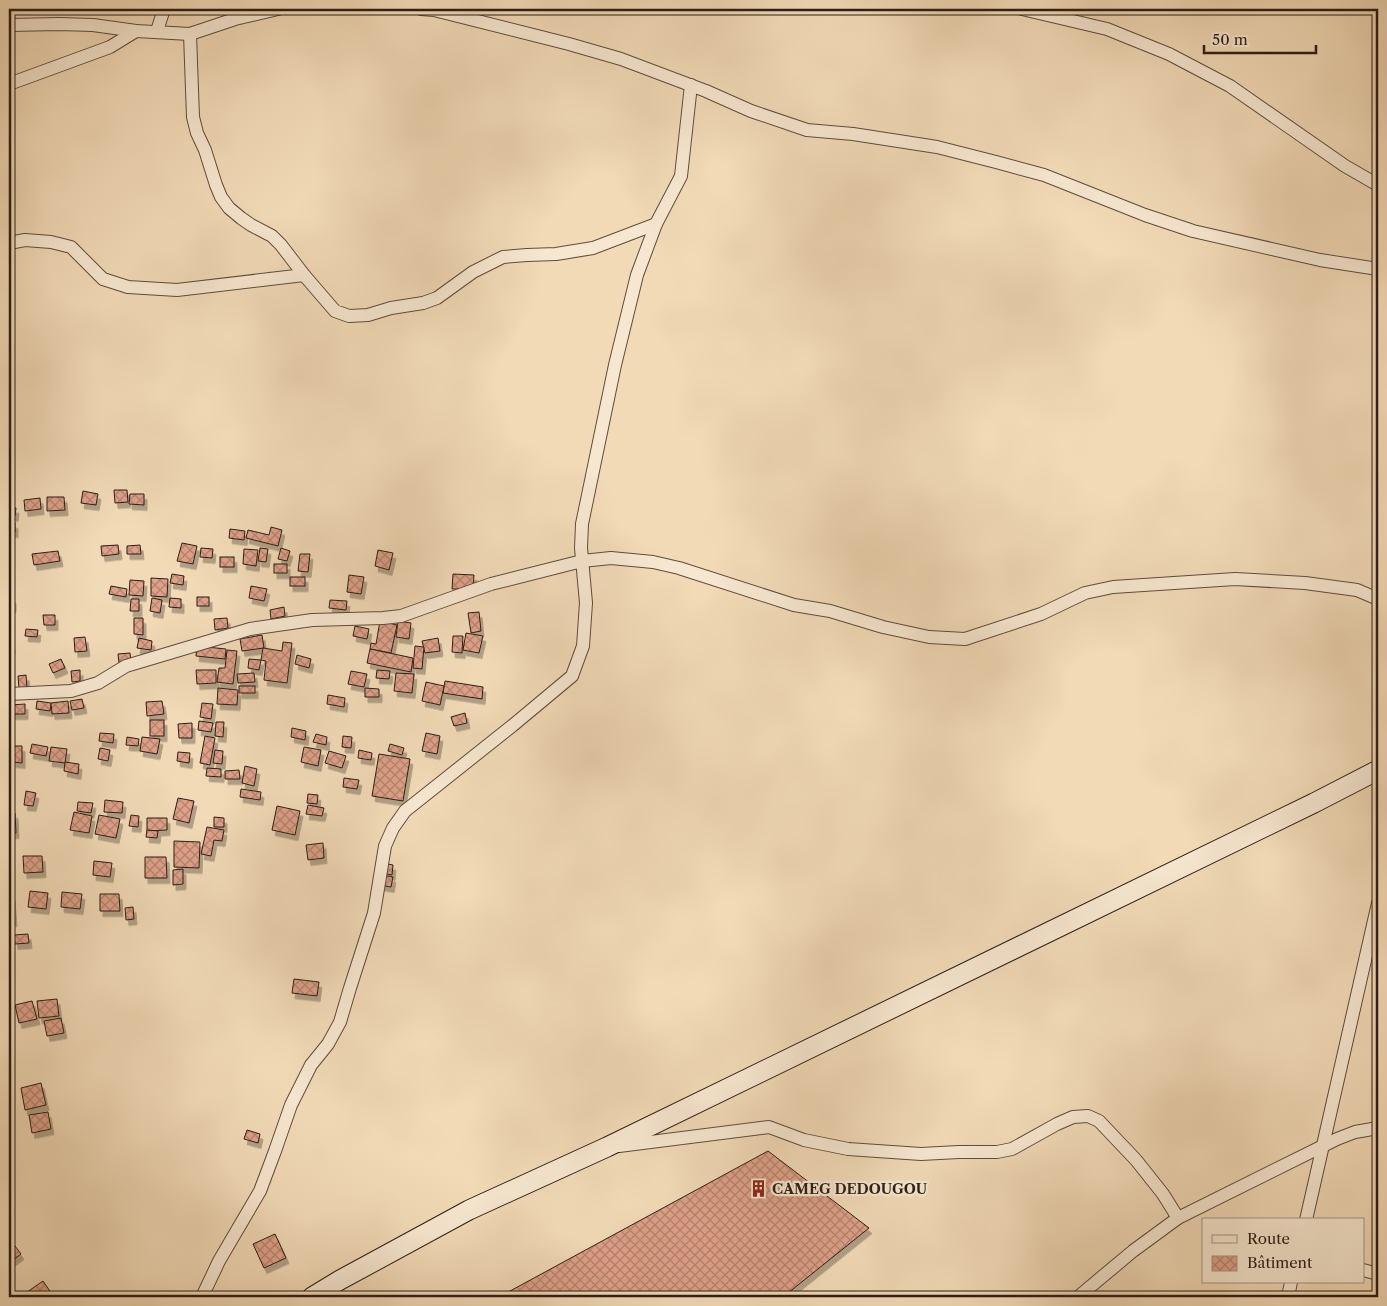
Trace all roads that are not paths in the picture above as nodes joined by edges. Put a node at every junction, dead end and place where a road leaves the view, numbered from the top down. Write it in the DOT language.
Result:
graph roads {
  1 [pos="164,9"];
  2 [pos="278,9"];
  3 [pos="421,9"];
  4 [pos="1022,9"];
  5 [pos="9,25"];
  6 [pos="136,31"];
  7 [pos="157,31"];
  8 [pos="190,34"];
  9 [pos="9,84"];
  10 [pos="691,85"];
  11 [pos="1378,185"];
  12 [pos="656,224"];
  13 [pos="9,243"];
  14 [pos="1378,269"];
  15 [pos="304,275"];
  16 [pos="582,562"];
  17 [pos="1378,599"];
  18 [pos="9,694"];
  19 [pos="1378,770"];
  20 [pos="1378,903"];
  21 [pos="1378,1128"];
  22 [pos="1324,1145"];
  23 [pos="607,1147"];
  24 [pos="1178,1218"];
  25 [pos="1306,1218"];
  26 [pos="1364,1270"];
  27 [pos="1378,1274"];
  28 [pos="1291,1284"];
  29 [pos="202,1297"];
  30 [pos="312,1297"];
  31 [pos="1078,1297"];
  32 [pos="1288,1297"];
  1 -- 7 [label="street"];
  2 -- 8 [label="street"];
  3 -- 10 [label="street"];
  4 -- 11 [label="street"];
  5 -- 6 [label="street"];
  6 -- 7 [label="street"];
  6 -- 9 [label="street"];
  7 -- 8 [label="street"];
  8 -- 15 [label="street"];
  10 -- 12 [label="street"];
  10 -- 14 [label="street"];
  12 -- 15 [label="street"];
  12 -- 16 [label="street"];
  13 -- 15 [label="street"];
  16 -- 17 [label="street"];
  16 -- 18 [label="street"];
  16 -- 29 [label="street"];
  19 -- 23 [label="main road"];
  20 -- 22 [label="street"];
  21 -- 22 [label="street"];
  22 -- 24 [label="street"];
  22 -- 25 [label="street"];
  23 -- 24 [label="street"];
  23 -- 30 [label="main road"];
  24 -- 31 [label="street"];
  26 -- 27 [label="street"];
  28 -- 32 [label="street"];
}
